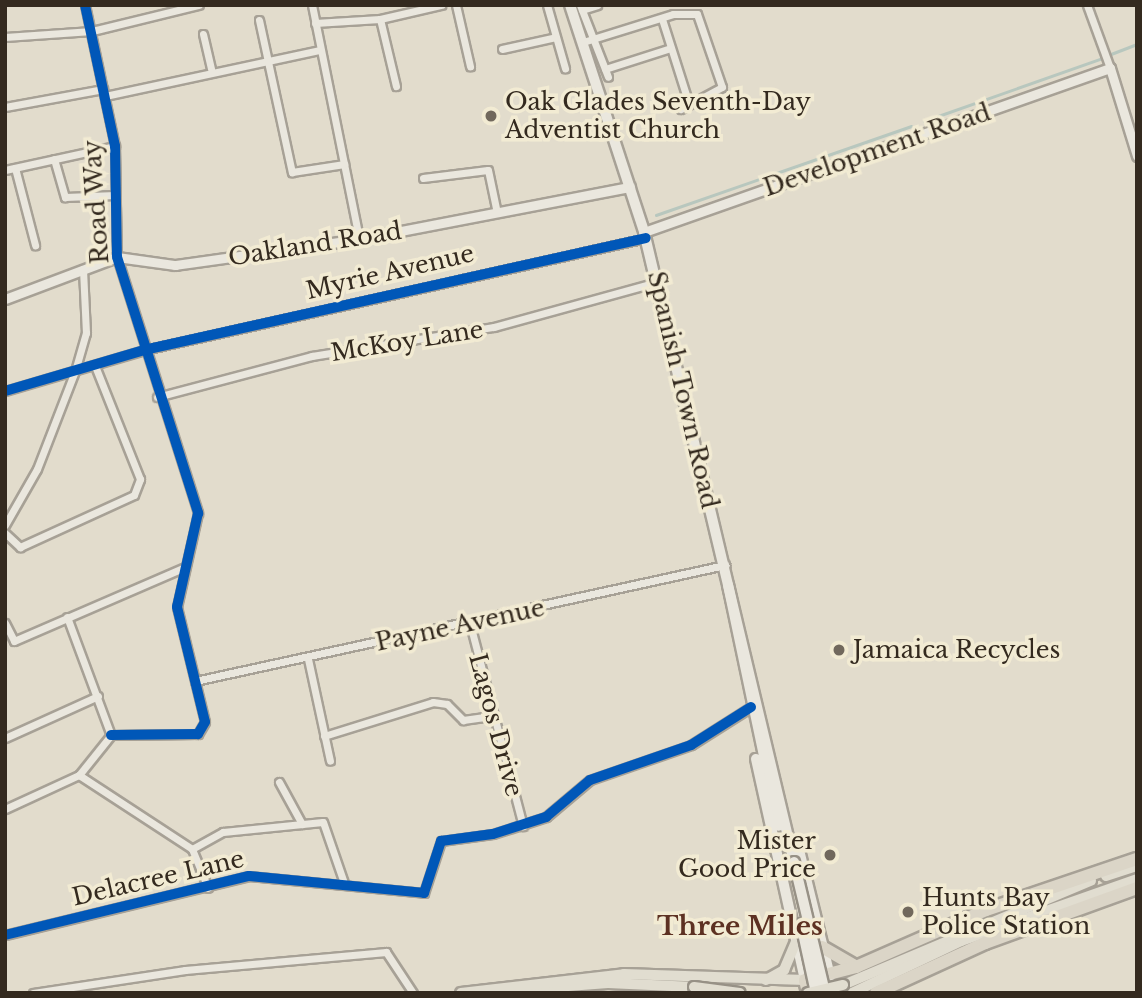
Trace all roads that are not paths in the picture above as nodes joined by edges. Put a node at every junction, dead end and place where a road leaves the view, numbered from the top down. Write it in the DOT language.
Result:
graph roads {
  1 [pos="85,5"];
  2 [pos="199,5"];
  3 [pos="312,5"];
  4 [pos="441,5"];
  5 [pos="456,5"];
  6 [pos="547,5"];
  7 [pos="570,5"];
  8 [pos="597,5"];
  9 [pos="670,5"];
  10 [pos="1087,5"];
  11 [pos="581,8"];
  12 [pos="673,14"];
  13 [pos="380,19"];
  14 [pos="662,19"];
  15 [pos="260,20"];
  16 [pos="315,23"];
  17 [pos="92,31"];
  18 [pos="203,34"];
  19 [pos="5,37"];
  20 [pos="556,37"];
  21 [pos="588,40"];
  22 [pos="671,48"];
  23 [pos="502,49"];
  24 [pos="320,50"];
  25 [pos="266,57"];
  26 [pos="470,66"];
  27 [pos="565,68"];
  28 [pos="1110,68"];
  29 [pos="212,69"];
  30 [pos="605,69"];
  31 [pos="608,77"];
  32 [pos="396,86"];
  33 [pos="104,92"];
  34 [pos="689,104"];
  35 [pos="5,107"];
  36 [pos="681,109"];
  37 [pos="115,146"];
  38 [pos="1137,156"];
  39 [pos="54,159"];
  40 [pos="344,164"];
  41 [pos="15,168"];
  42 [pos="5,170"];
  43 [pos="422,178"];
  44 [pos="630,187"];
  45 [pos="115,195"];
  46 [pos="497,213"];
  47 [pos="645,235"];
  48 [pos="359,239"];
  49 [pos="35,245"];
  50 [pos="117,257"];
  51 [pos="83,269"];
  52 [pos="657,282"];
  53 [pos="5,299"];
  54 [pos="144,350"];
  55 [pos="95,366"];
  56 [pos="75,371"];
  57 [pos="5,391"];
  58 [pos="157,397"];
  59 [pos="5,525"];
  60 [pos="5,533"];
  61 [pos="183,568"];
  62 [pos="726,570"];
  63 [pos="67,617"];
  64 [pos="5,623"];
  65 [pos="470,624"];
  66 [pos="307,659"];
  67 [pos="195,681"];
  68 [pos="98,696"];
  69 [pos="751,707"];
  70 [pos="490,716"];
  71 [pos="111,735"];
  72 [pos="324,736"];
  73 [pos="5,738"];
  74 [pos="758,742"];
  75 [pos="772,757"];
  76 [pos="330,761"];
  77 [pos="79,775"];
  78 [pos="279,782"];
  79 [pos="5,809"];
  80 [pos="302,824"];
  81 [pos="523,826"];
  82 [pos="192,849"];
  83 [pos="1137,859"];
  84 [pos="791,862"];
  85 [pos="1137,866"];
  86 [pos="1137,879"];
  87 [pos="344,883"];
  88 [pos="208,888"];
  89 [pos="1137,888"];
  90 [pos="5,934"];
  91 [pos="961,936"];
  92 [pos="798,937"];
  93 [pos="822,947"];
  94 [pos="856,967"];
  95 [pos="830,976"];
  96 [pos="757,983"];
  97 [pos="807,989"];
  98 [pos="33,993"];
  99 [pos="413,993"];
  100 [pos="461,993"];
  101 [pos="490,993"];
  102 [pos="713,993"];
  103 [pos="740,993"];
  104 [pos="816,993"];
  105 [pos="825,993"];
  106 [pos="834,993"];
  107 [pos="852,993"];
  108 [pos="876,993"];
  1 -- 17 [label="street, Road Way"];
  2 -- 17 [label="street"];
  3 -- 16 [label="street"];
  4 -- 13 [label="street"];
  5 -- 26 [label="street"];
  6 -- 20 [label="street"];
  7 -- 21 [label="main road, Spanish Town Road"];
  8 -- 11 [label="street"];
  9 -- 12 [label="street"];
  10 -- 28 [label="street"];
  11 -- 21 [label="street"];
  12 -- 14 [label="street"];
  12 -- 34 [label="street"];
  13 -- 16 [label="street"];
  13 -- 32 [label="street"];
  14 -- 21 [label="street"];
  14 -- 22 [label="street"];
  15 -- 25 [label="street"];
  16 -- 24 [label="street"];
  17 -- 19 [label="street"];
  17 -- 33 [label="street, Road Way"];
  18 -- 29 [label="street"];
  20 -- 23 [label="street"];
  20 -- 27 [label="street"];
  21 -- 30 [label="street"];
  21 -- 44 [label="main road, Spanish Town Road"];
  22 -- 30 [label="street"];
  22 -- 34 [label="street"];
  24 -- 25 [label="street"];
  24 -- 40 [label="street"];
  25 -- 29 [label="street"];
  25 -- 40 [label="street"];
  28 -- 38 [label="street"];
  28 -- 47 [label="street, Development Road"];
  29 -- 33 [label="street"];
  30 -- 31 [label="street"];
  33 -- 35 [label="street"];
  33 -- 37 [label="street, Road Way"];
  34 -- 36 [label="street"];
  37 -- 39 [label="street"];
  37 -- 45 [label="street, Road Way"];
  39 -- 41 [label="street"];
  39 -- 45 [label="street"];
  40 -- 48 [label="street"];
  41 -- 42 [label="street"];
  41 -- 49 [label="street"];
  43 -- 46 [label="street"];
  44 -- 46 [label="street, Oakland Road"];
  44 -- 47 [label="main road, Spanish Town Road"];
  45 -- 50 [label="street, Road Way"];
  46 -- 48 [label="street, Oakland Road"];
  47 -- 52 [label="main road, Spanish Town Road"];
  47 -- 54 [label="street, Myrie Avenue"];
  48 -- 50 [label="street, Oakland Road"];
  50 -- 51 [label="street, Oakland Road"];
  50 -- 54 [label="street, Road Way"];
  51 -- 53 [label="street, Oakland Road"];
  51 -- 56 [label="street"];
  52 -- 58 [label="street, McKoy Lane"];
  52 -- 62 [label="main road, Spanish Town Road"];
  54 -- 55 [label="street, Myrie Avenue"];
  54 -- 58 [label="street, Road Way"];
  55 -- 56 [label="street, Myrie Avenue"];
  55 -- 60 [label="street"];
  56 -- 57 [label="street, Myrie Avenue"];
  56 -- 59 [label="street"];
  58 -- 61 [label="street, Road Way"];
  61 -- 63 [label="street"];
  61 -- 67 [label="street, Road Way"];
  62 -- 65 [label="street, Payne Avenue"];
  62 -- 69 [label="main road, Spanish Town Road"];
  62 -- 75 [label="main road, Spanish Town Road"];
  63 -- 64 [label="street"];
  63 -- 68 [label="street"];
  65 -- 66 [label="street, Payne Avenue"];
  65 -- 70 [label="street, Lagos Drive"];
  66 -- 67 [label="street, Payne Avenue"];
  66 -- 72 [label="street"];
  67 -- 71 [label="street, Road Way"];
  68 -- 71 [label="street"];
  68 -- 73 [label="street"];
  69 -- 74 [label="main road, Spanish Town Road"];
  69 -- 81 [label="street, Delacree Lane"];
  70 -- 72 [label="street"];
  70 -- 81 [label="street, Lagos Drive"];
  71 -- 77 [label="street"];
  72 -- 76 [label="street"];
  74 -- 84 [label="main road, Spanish Town Road"];
  74 -- 92 [label="main road, Spanish Town Road"];
  75 -- 84 [label="main road, Spanish Town Road"];
  75 -- 93 [label="main road, Spanish Town Road"];
  77 -- 79 [label="street"];
  77 -- 82 [label="street"];
  78 -- 80 [label="street"];
  80 -- 82 [label="street"];
  80 -- 87 [label="street"];
  81 -- 87 [label="street, Delacree Lane"];
  82 -- 88 [label="street"];
  83 -- 94 [label="highway"];
  84 -- 104 [label="main road, Spanish Town Road, bridge"];
  84 -- 105 [label="main road, Spanish Town Road, bridge"];
  85 -- 91 [label="main road"];
  86 -- 91 [label="main road"];
  87 -- 88 [label="street, Delacree Lane"];
  88 -- 90 [label="street, Delacree Lane"];
  89 -- 108 [label="highway"];
  91 -- 97 [label="main road, bridge"];
  91 -- 107 [label="main road"];
  92 -- 96 [label="main road"];
  92 -- 97 [label="main road, Spanish Town Road"];
  93 -- 94 [label="highway"];
  93 -- 95 [label="main road, Spanish Town Road"];
  94 -- 95 [label="highway"];
  95 -- 97 [label="highway"];
  95 -- 106 [label="highway, Spanish Town Road"];
  96 -- 97 [label="main road"];
  96 -- 100 [label="main road"];
  96 -- 102 [label="main road"];
  98 -- 99 [label="street"];
  101 -- 103 [label="main road, bridge"];
}
